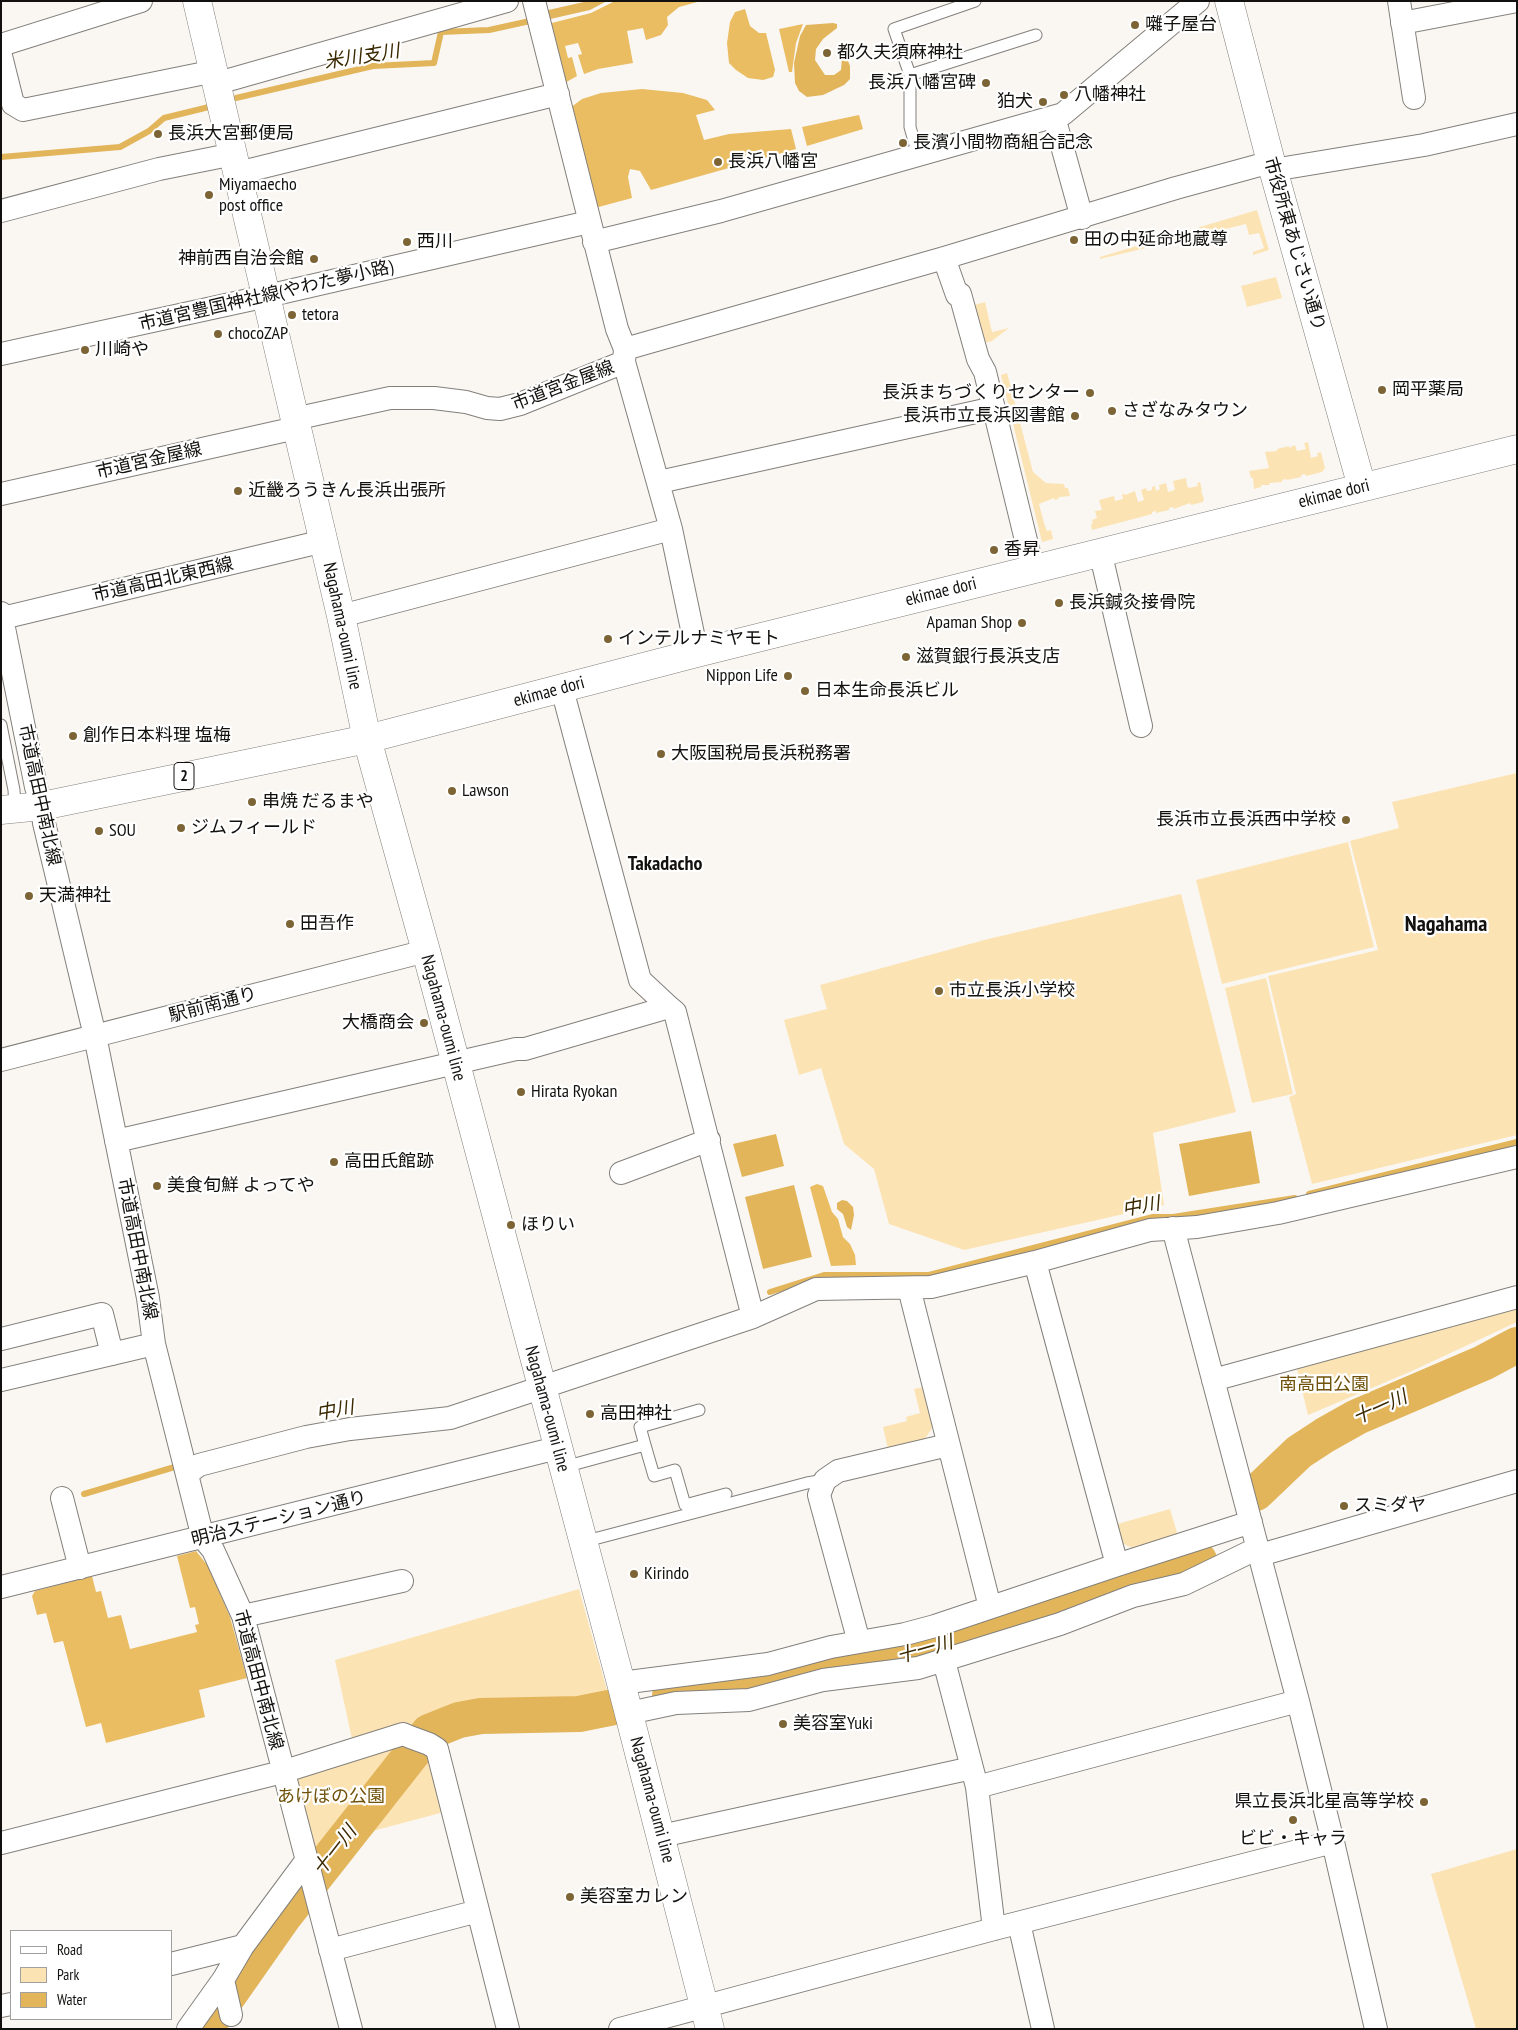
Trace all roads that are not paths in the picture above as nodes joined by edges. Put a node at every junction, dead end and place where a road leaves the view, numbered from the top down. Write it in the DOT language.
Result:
graph roads {
  1 [pos="141,1"];
  2 [pos="197,1"];
  3 [pos="507,1"];
  4 [pos="534,1"];
  5 [pos="974,1"];
  6 [pos="1198,1"];
  7 [pos="1229,1"];
  8 [pos="1517,1"];
  9 [pos="1401,12"];
  10 [pos="1036,35"];
  11 [pos="1,45"];
  12 [pos="1,56"];
  13 [pos="910,75"];
  14 [pos="216,77"];
  15 [pos="558,94"];
  16 [pos="1414,98"];
  17 [pos="1054,117"];
  18 [pos="1517,124"];
  19 [pos="918,155"];
  20 [pos="236,163"];
  21 [pos="1272,166"];
  22 [pos="1,211"];
  23 [pos="1082,218"];
  24 [pos="592,232"];
  25 [pos="944,258"];
  26 [pos="267,296"];
  27 [pos="1,354"];
  28 [pos="625,356"];
  29 [pos="994,408"];
  30 [pos="295,424"];
  31 [pos="1517,449"];
  32 [pos="659,482"];
  33 [pos="1362,487"];
  34 [pos="1,494"];
  35 [pos="671,529"];
  36 [pos="324,542"];
  37 [pos="1100,551"];
  38 [pos="1033,569"];
  39 [pos="2,616"];
  40 [pos="341,616"];
  41 [pos="697,653"];
  42 [pos="562,689"];
  43 [pos="1,725"];
  44 [pos="1140,726"];
  45 [pos="367,739"];
  46 [pos="42,806"];
  47 [pos="8,809"];
  48 [pos="426,951"];
  49 [pos="670,1007"];
  50 [pos="95,1036"];
  51 [pos="1,1060"];
  52 [pos="456,1063"];
  53 [pos="709,1140"];
  54 [pos="116,1141"];
  55 [pos="1517,1157"];
  56 [pos="620,1173"];
  57 [pos="1173,1228"];
  58 [pos="1036,1262"];
  59 [pos="909,1288"];
  60 [pos="1517,1297"];
  61 [pos="754,1317"];
  62 [pos="1,1339"];
  63 [pos="154,1344"];
  64 [pos="112,1354"];
  65 [pos="1,1380"];
  66 [pos="1213,1380"];
  67 [pos="542,1387"];
  68 [pos="699,1410"];
  69 [pos="645,1444"];
  70 [pos="948,1445"];
  71 [pos="560,1458"];
  72 [pos="188,1473"];
  73 [pos="825,1480"];
  74 [pos="1517,1481"];
  75 [pos="726,1494"];
  76 [pos="62,1498"];
  77 [pos="1211,1536"];
  78 [pos="203,1538"];
  79 [pos="594,1538"];
  80 [pos="1256,1541"];
  81 [pos="1116,1565"];
  82 [pos="1215,1566"];
  83 [pos="80,1568"];
  84 [pos="402,1581"];
  85 [pos="1,1588"];
  86 [pos="990,1607"];
  87 [pos="243,1616"];
  88 [pos="858,1642"];
  89 [pos="944,1661"];
  90 [pos="621,1683"];
  91 [pos="1298,1702"];
  92 [pos="629,1713"];
  93 [pos="282,1772"];
  94 [pos="974,1777"];
  95 [pos="661,1836"];
  96 [pos="1333,1842"];
  97 [pos="1,1843"];
  98 [pos="310,1876"];
  99 [pos="478,1911"];
  100 [pos="1019,1923"];
  101 [pos="994,1929"];
  102 [pos="243,1946"];
  103 [pos="330,1950"];
  104 [pos="172,1964"];
  105 [pos="223,1983"];
  106 [pos="231,2015"];
  107 [pos="708,2017"];
  108 [pos="190,2028"];
  109 [pos="351,2029"];
  110 [pos="508,2029"];
  111 [pos="620,2029"];
  112 [pos="1043,2029"];
  113 [pos="1376,2029"];
  1 -- 11 [label="street"];
  2 -- 14 [label="main road, Nagahama-oumi line"];
  3 -- 14 [label="street"];
  4 -- 15 [label="street"];
  5 -- 13 [label="lane"];
  6 -- 17 [label="street, 市道宮豊国神社線(やわた夢小路)"];
  7 -- 21 [label="main road, 市役所東あじさい通り"];
  8 -- 9 [label="street"];
  9 -- 16 [label="street"];
  10 -- 13 [label="lane"];
  12 -- 14 [label="street"];
  13 -- 19 [label="lane"];
  14 -- 20 [label="main road, Nagahama-oumi line"];
  15 -- 20 [label="street"];
  15 -- 24 [label="street"];
  17 -- 19 [label="street, 市道宮豊国神社線(やわた夢小路)"];
  17 -- 23 [label="street"];
  18 -- 21 [label="street, 市道宮金屋線"];
  19 -- 24 [label="street, 市道宮豊国神社線(やわた夢小路)"];
  20 -- 22 [label="street"];
  20 -- 26 [label="main road, Nagahama-oumi line"];
  21 -- 23 [label="street, 市道宮金屋線"];
  21 -- 33 [label="main road, 市役所東あじさい通り"];
  23 -- 25 [label="street, 市道宮金屋線"];
  24 -- 26 [label="street, 市道宮豊国神社線(やわた夢小路)"];
  24 -- 28 [label="street"];
  25 -- 28 [label="street, 市道宮金屋線"];
  25 -- 29 [label="street"];
  26 -- 27 [label="street, 市道宮豊国神社線(やわた夢小路)"];
  26 -- 30 [label="main road, Nagahama-oumi line"];
  28 -- 30 [label="street, 市道宮金屋線"];
  28 -- 32 [label="street"];
  29 -- 32 [label="street"];
  29 -- 38 [label="street"];
  30 -- 34 [label="street, 市道宮金屋線"];
  30 -- 36 [label="main road, Nagahama-oumi line"];
  31 -- 33 [label="main road, ekimae dori"];
  32 -- 35 [label="street"];
  33 -- 37 [label="main road, ekimae dori"];
  35 -- 40 [label="street"];
  35 -- 41 [label="street"];
  36 -- 39 [label="street, 市道高田北東西線"];
  36 -- 40 [label="main road, Nagahama-oumi line"];
  37 -- 38 [label="main road, ekimae dori"];
  37 -- 44 [label="street"];
  38 -- 41 [label="main road, ekimae dori"];
  39 -- 46 [label="street, 市道高田中南北線"];
  40 -- 45 [label="main road, Nagahama-oumi line"];
  41 -- 42 [label="main road, ekimae dori"];
  42 -- 45 [label="main road, ekimae dori"];
  42 -- 49 [label="street"];
  43 -- 47 [label="lane"];
  45 -- 46 [label="main road, 2"];
  45 -- 48 [label="main road, Nagahama-oumi line"];
  46 -- 47 [label="main road, 2"];
  46 -- 50 [label="street, 市道高田中南北線"];
  48 -- 50 [label="street, 駅前南通り"];
  48 -- 52 [label="main road, Nagahama-oumi line"];
  49 -- 52 [label="street"];
  49 -- 53 [label="street"];
  50 -- 51 [label="street, 駅前南通り"];
  50 -- 54 [label="street, 市道高田中南北線"];
  52 -- 54 [label="street"];
  52 -- 67 [label="main road, Nagahama-oumi line"];
  53 -- 56 [label="street"];
  53 -- 61 [label="street"];
  54 -- 63 [label="street, 市道高田中南北線"];
  55 -- 57 [label="street"];
  57 -- 58 [label="street"];
  57 -- 66 [label="street"];
  58 -- 59 [label="street"];
  58 -- 81 [label="street"];
  59 -- 61 [label="street"];
  59 -- 70 [label="street"];
  60 -- 66 [label="street"];
  61 -- 67 [label="street"];
  62 -- 64 [label="street"];
  63 -- 64 [label="street"];
  63 -- 72 [label="street, 市道高田中南北線"];
  64 -- 65 [label="street"];
  66 -- 80 [label="street"];
  67 -- 71 [label="main road, Nagahama-oumi line"];
  67 -- 72 [label="street"];
  68 -- 69 [label="lane"];
  69 -- 71 [label="lane"];
  69 -- 75 [label="lane"];
  70 -- 73 [label="street"];
  70 -- 86 [label="street"];
  71 -- 78 [label="street, 明治ステーション通り"];
  71 -- 90 [label="main road, Nagahama-oumi line"];
  72 -- 78 [label="street, 市道高田中南北線"];
  73 -- 79 [label="lane"];
  73 -- 88 [label="street"];
  74 -- 80 [label="street"];
  76 -- 83 [label="street"];
  77 -- 80 [label="street"];
  77 -- 81 [label="street"];
  77 -- 82 [label="street"];
  78 -- 83 [label="street, 明治ステーション通り"];
  78 -- 87 [label="street, 市道高田中南北線"];
  80 -- 82 [label="street"];
  80 -- 91 [label="street"];
  81 -- 86 [label="street"];
  82 -- 89 [label="street"];
  83 -- 85 [label="street, 明治ステーション通り"];
  84 -- 87 [label="street"];
  86 -- 88 [label="street"];
  87 -- 93 [label="street, 市道高田中南北線"];
  88 -- 90 [label="street"];
  89 -- 92 [label="street"];
  89 -- 94 [label="street"];
  90 -- 92 [label="main road, Nagahama-oumi line"];
  91 -- 94 [label="street"];
  91 -- 96 [label="street"];
  92 -- 95 [label="main road, Nagahama-oumi line"];
  93 -- 97 [label="street"];
  93 -- 98 [label="street, 市道高田中南北線"];
  93 -- 99 [label="street"];
  94 -- 95 [label="street"];
  94 -- 101 [label="street"];
  95 -- 107 [label="main road, Nagahama-oumi line"];
  96 -- 100 [label="street"];
  96 -- 113 [label="street"];
  98 -- 102 [label="street"];
  98 -- 103 [label="street, 市道高田中南北線"];
  99 -- 103 [label="street"];
  99 -- 110 [label="street"];
  100 -- 101 [label="street"];
  100 -- 112 [label="street"];
  101 -- 107 [label="street"];
  102 -- 104 [label="street"];
  102 -- 105 [label="street"];
  103 -- 109 [label="street, 市道高田中南北線"];
  105 -- 106 [label="street"];
  105 -- 108 [label="street"];
  107 -- 111 [label="street"];
}
